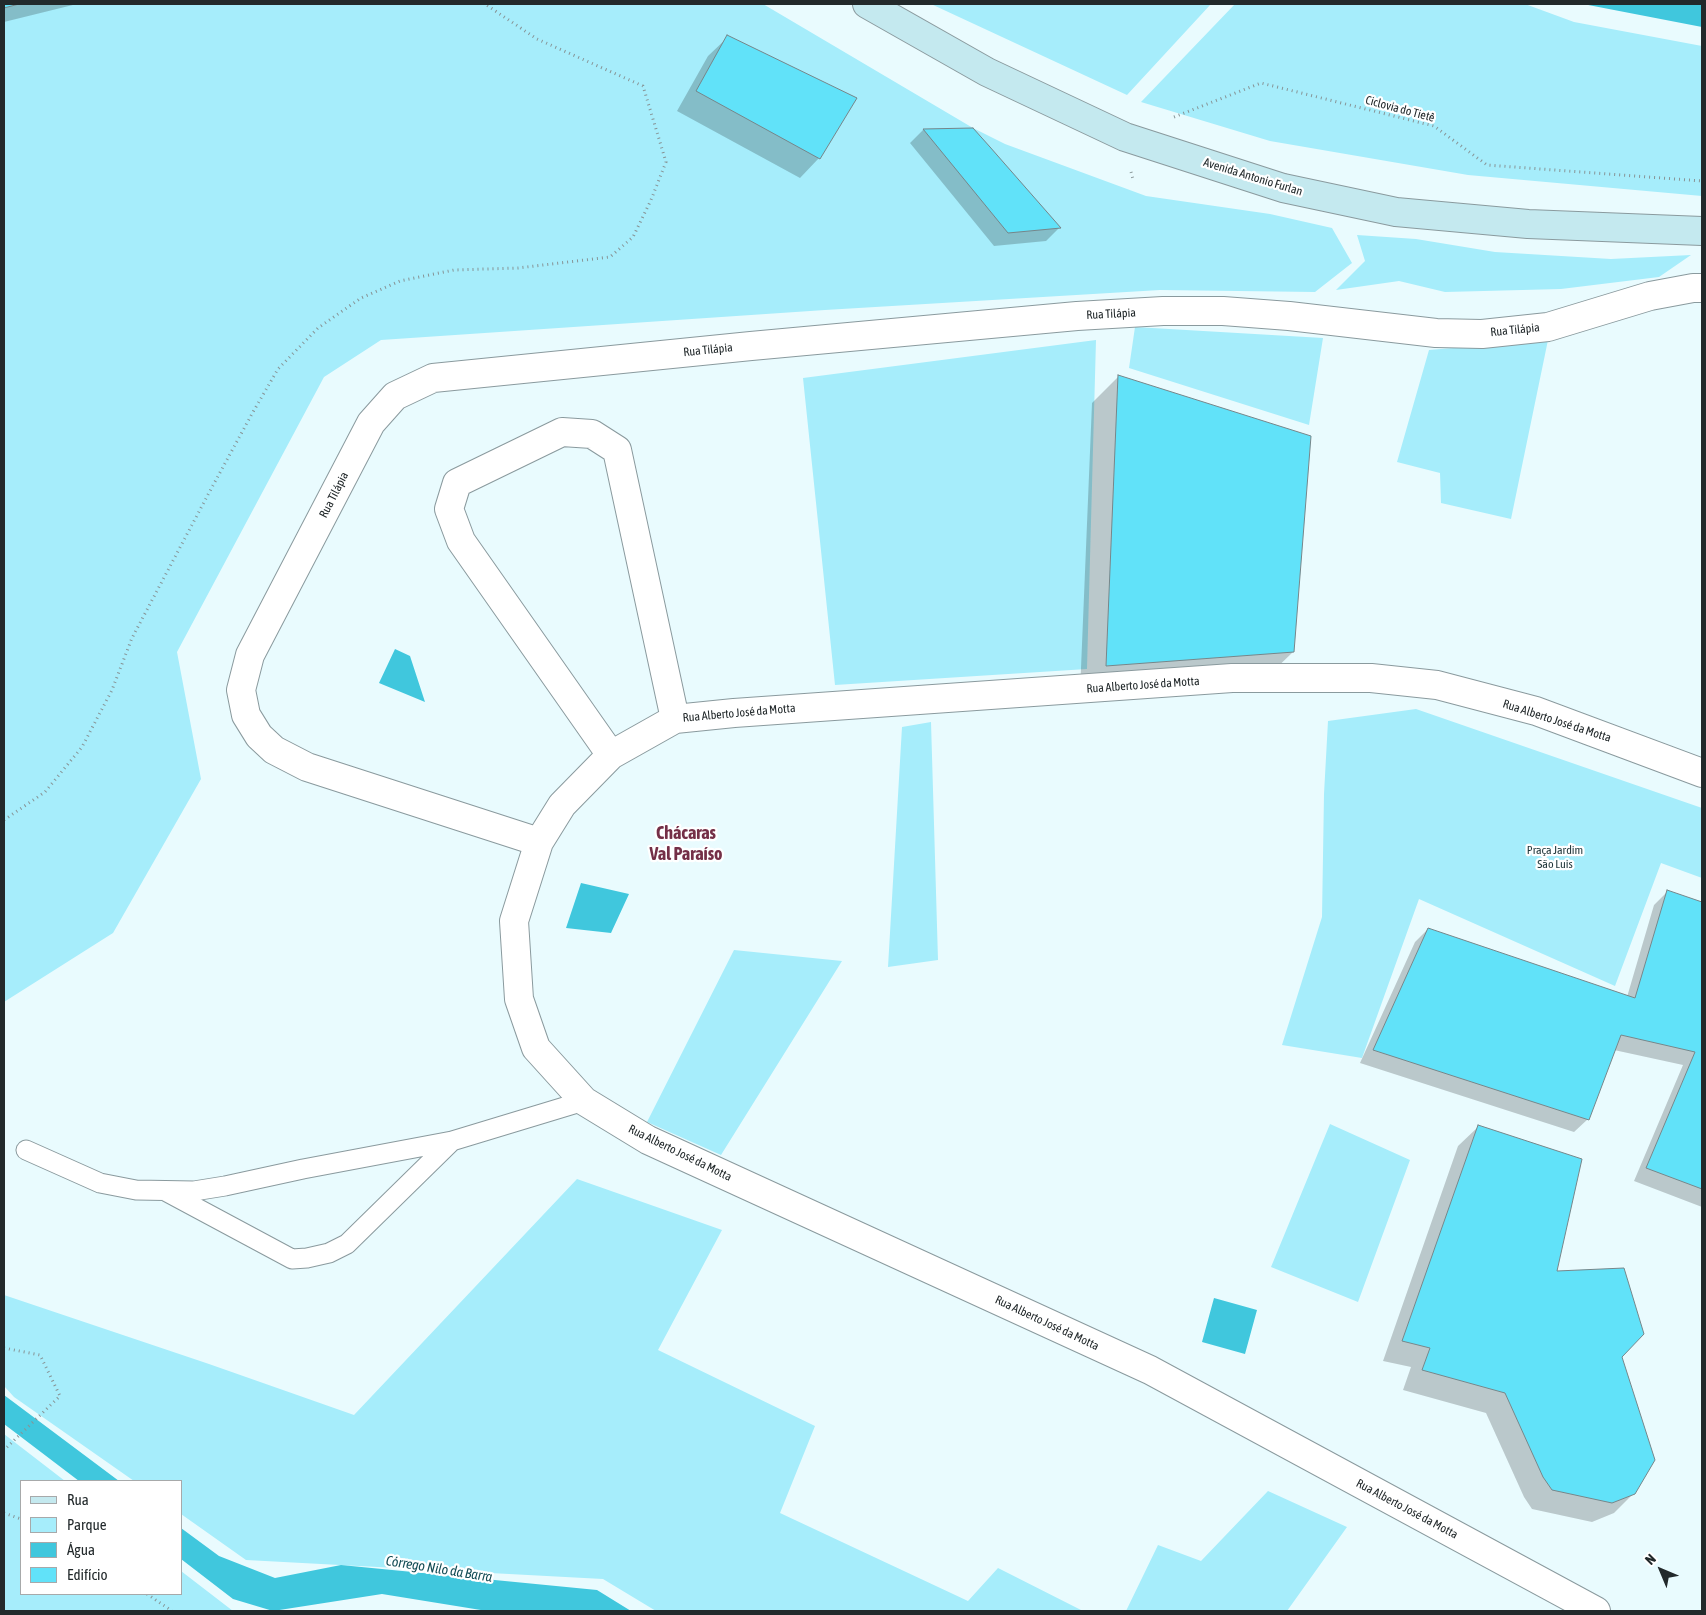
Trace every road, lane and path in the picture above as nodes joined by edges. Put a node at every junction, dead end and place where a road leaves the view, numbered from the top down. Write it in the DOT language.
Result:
graph roads {
  1 [pos="485,4"];
  2 [pos="867,4"];
  3 [pos="1170,119"];
  4 [pos="1702,181"];
  5 [pos="1702,232"];
  6 [pos="1702,288"];
  7 [pos="675,719"];
  8 [pos="611,755"];
  9 [pos="1702,773"];
  10 [pos="4,820"];
  11 [pos="538,842"];
  12 [pos="584,1101"];
  13 [pos="452,1141"];
  14 [pos="26,1150"];
  15 [pos="166,1192"];
  16 [pos="4,1348"];
  17 [pos="4,1450"];
  18 [pos="4,1513"];
  19 [pos="20,1520"];
  20 [pos="148,1595"];
  21 [pos="172,1611"];
  22 [pos="1596,1611"];
  1 -- 10 [label="path"];
  2 -- 5 [label="main road, Avenida Antonio Furlan"];
  3 -- 4 [label="path, Ciclovia do Tietê"];
  6 -- 11 [label="street, Rua Tilápia"];
  7 -- 8 [label="street, Rua Alberto José da Motta"];
  7 -- 8 [label="street"];
  7 -- 9 [label="street, Rua Alberto José da Motta"];
  8 -- 11 [label="street, Rua Alberto José da Motta"];
  11 -- 12 [label="street, Rua Alberto José da Motta"];
  12 -- 13 [label="lane"];
  12 -- 22 [label="street, Rua Alberto José da Motta"];
  13 -- 15 [label="lane"];
  13 -- 15 [label="lane"];
  14 -- 15 [label="lane"];
  16 -- 17 [label="path"];
  18 -- 19 [label="path"];
  20 -- 21 [label="path"];
}
